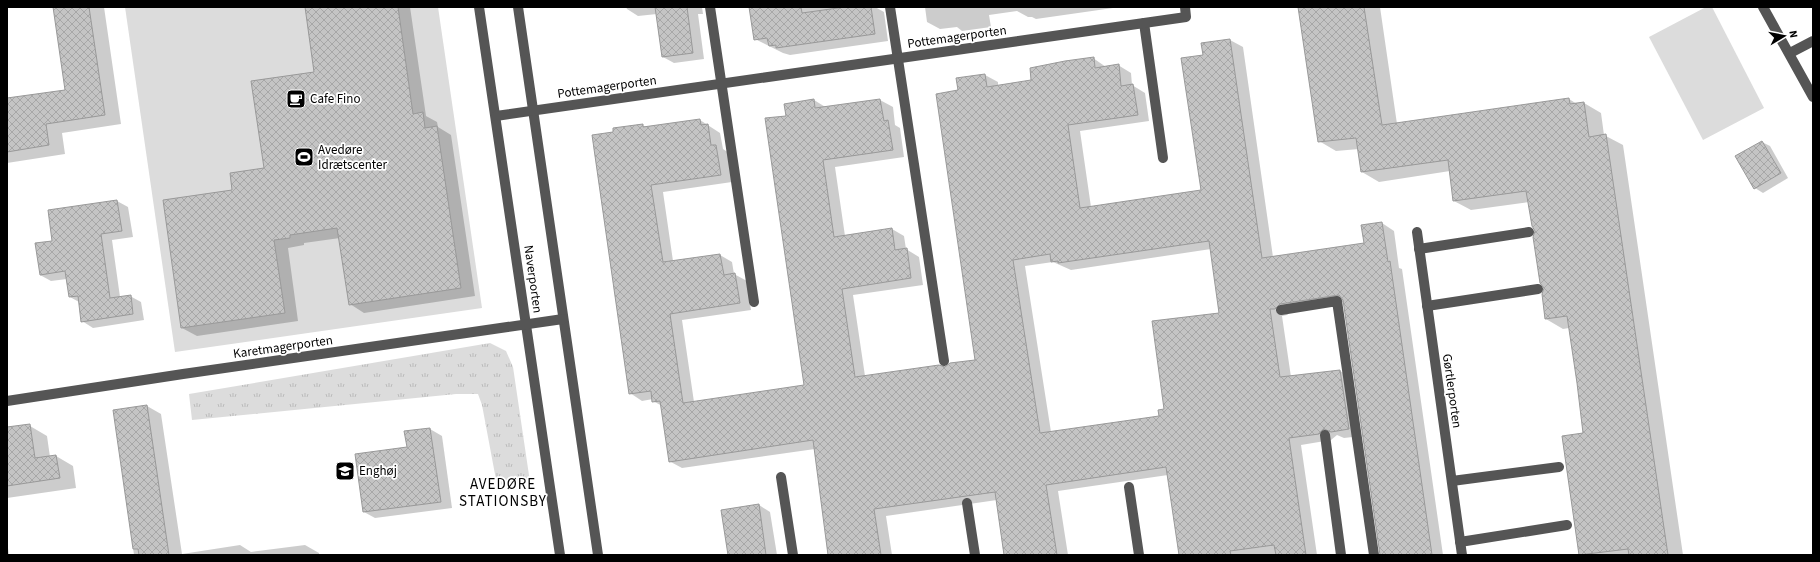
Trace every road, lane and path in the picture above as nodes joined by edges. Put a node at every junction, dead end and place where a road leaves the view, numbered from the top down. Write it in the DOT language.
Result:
graph roads {
  1 [pos="479,7"];
  2 [pos="518,7"];
  3 [pos="710,7"];
  4 [pos="890,7"];
  5 [pos="1185,7"];
  6 [pos="1763,7"];
  7 [pos="1144,23"];
  8 [pos="1813,41"];
  9 [pos="1790,53"];
  10 [pos="898,59"];
  11 [pos="723,84"];
  12 [pos="1813,96"];
  13 [pos="533,111"];
  14 [pos="496,116"];
  15 [pos="1164,158"];
  16 [pos="1417,232"];
  17 [pos="1529,232"];
  18 [pos="1419,249"];
  19 [pos="1538,289"];
  20 [pos="754,302"];
  21 [pos="1427,306"];
  22 [pos="1282,310"];
  23 [pos="563,319"];
  24 [pos="526,325"];
  25 [pos="944,361"];
  26 [pos="7,401"];
  27 [pos="1325,435"];
  28 [pos="1559,467"];
  29 [pos="781,477"];
  30 [pos="1452,481"];
  31 [pos="1129,487"];
  32 [pos="967,503"];
  33 [pos="1567,525"];
  34 [pos="1460,542"];
  35 [pos="560,555"];
  36 [pos="598,555"];
  37 [pos="793,555"];
  38 [pos="975,555"];
  39 [pos="1139,555"];
  40 [pos="1342,555"];
  41 [pos="1374,555"];
  42 [pos="1462,555"];
  1 -- 14 [label="street, Naverporten"];
  2 -- 13 [label="street, Naverporten"];
  3 -- 11 [label="street"];
  4 -- 10 [label="street"];
  5 -- 7 [label="street, Pottemagerporten"];
  6 -- 9 [label="street"];
  7 -- 10 [label="street, Pottemagerporten"];
  7 -- 15 [label="street"];
  8 -- 9 [label="street"];
  9 -- 12 [label="street"];
  10 -- 11 [label="street, Pottemagerporten"];
  10 -- 25 [label="street"];
  11 -- 13 [label="street, Pottemagerporten"];
  11 -- 20 [label="street"];
  13 -- 14 [label="street, Pottemagerporten"];
  13 -- 23 [label="street, Naverporten"];
  14 -- 24 [label="street, Naverporten"];
  16 -- 18 [label="street, Gørtlerporten"];
  17 -- 18 [label="street"];
  18 -- 21 [label="street, Gørtlerporten"];
  19 -- 21 [label="street"];
  21 -- 30 [label="street, Gørtlerporten"];
  22 -- 41 [label="street"];
  23 -- 24 [label="street, Karetmagerporten"];
  23 -- 36 [label="street, Naverporten"];
  24 -- 26 [label="street, Karetmagerporten"];
  24 -- 35 [label="street, Naverporten"];
  27 -- 40 [label="street"];
  28 -- 30 [label="street"];
  29 -- 37 [label="street"];
  30 -- 34 [label="street, Gørtlerporten"];
  31 -- 39 [label="street"];
  32 -- 38 [label="street"];
  33 -- 34 [label="street"];
  34 -- 42 [label="street, Gørtlerporten"];
}
